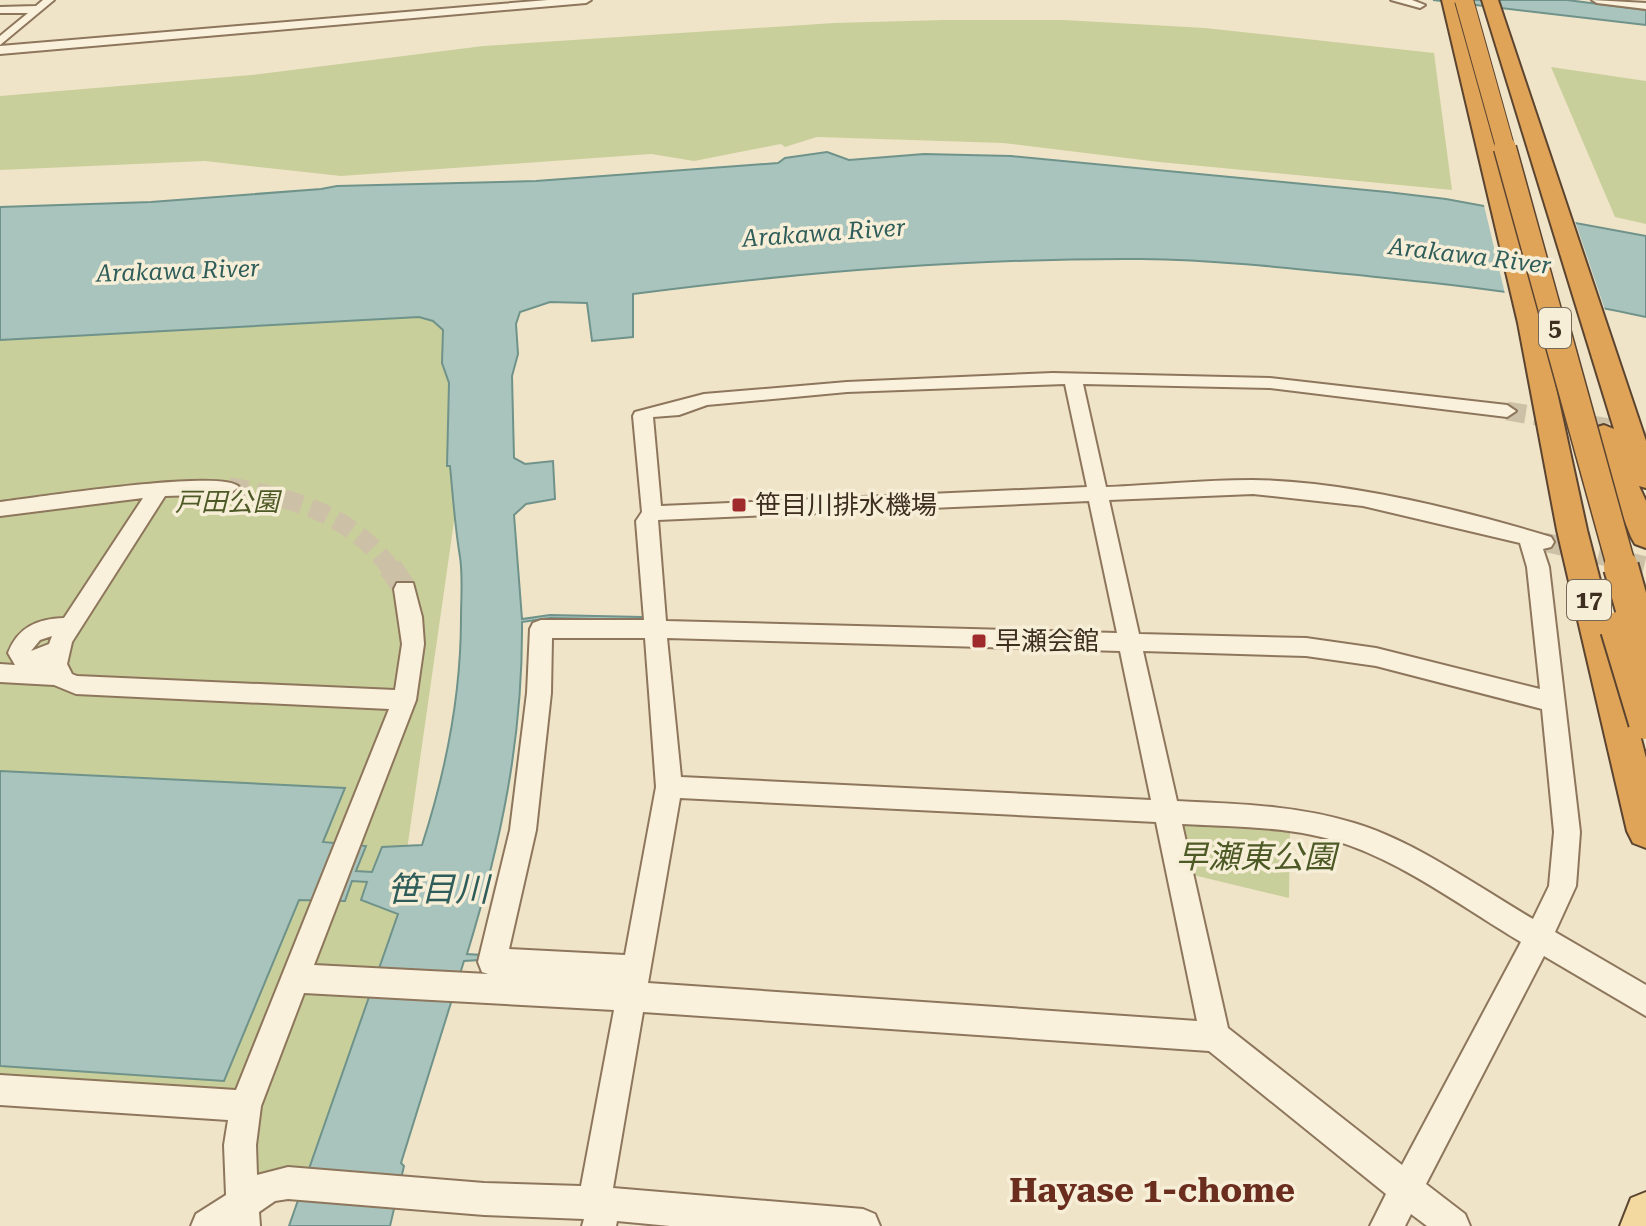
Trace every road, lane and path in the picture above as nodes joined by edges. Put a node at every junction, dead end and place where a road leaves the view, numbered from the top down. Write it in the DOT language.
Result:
graph roads {
  1 [pos="49,0"];
  2 [pos="586,0"];
  3 [pos="1396,0"];
  4 [pos="1450,0"];
  5 [pos="1464,0"];
  6 [pos="1475,0"];
  7 [pos="1490,0"];
  8 [pos="1597,0"];
  9 [pos="1420,5"];
  10 [pos="1646,6"];
  11 [pos="38,9"];
  12 [pos="0,10"];
  13 [pos="3,37"];
  14 [pos="0,50"];
  15 [pos="1073,379"];
  16 [pos="1507,411"];
  17 [pos="1594,433"];
  18 [pos="1646,478"];
  19 [pos="229,487"];
  20 [pos="159,489"];
  21 [pos="1096,494"];
  22 [pos="0,509"];
  23 [pos="652,513"];
  24 [pos="1646,537"];
  25 [pos="1646,574"];
  26 [pos="405,589"];
  27 [pos="71,627"];
  28 [pos="656,629"];
  29 [pos="1129,642"];
  30 [pos="57,650"];
  31 [pos="1646,655"];
  32 [pos="0,673"];
  33 [pos="60,676"];
  34 [pos="404,700"];
  35 [pos="1552,702"];
  36 [pos="1646,722"];
  37 [pos="669,787"];
  38 [pos="1166,812"];
  39 [pos="1646,831"];
  40 [pos="1539,937"];
  41 [pos="310,979"];
  42 [pos="625,987"];
  43 [pos="1646,1001"];
  44 [pos="1215,1037"];
  45 [pos="0,1090"];
  46 [pos="245,1106"];
  47 [pos="1407,1189"];
  48 [pos="1646,1213"];
  49 [pos="242,1214"];
  50 [pos="596,1214"];
  51 [pos="807,1224"];
  52 [pos="208,1226"];
  53 [pos="863,1226"];
  54 [pos="1387,1226"];
  55 [pos="1453,1226"];
  56 [pos="1641,1226"];
  1 -- 11 [label="street"];
  2 -- 14 [label="street"];
  3 -- 9 [label="street"];
  4 -- 39 [label="highway, 17"];
  5 -- 17 [label="highway, 5, bridge"];
  6 -- 17 [label="highway, 5"];
  7 -- 18 [label="highway"];
  8 -- 10 [label="street"];
  11 -- 12 [label="street"];
  11 -- 13 [label="street"];
  15 -- 16 [label="street"];
  15 -- 21 [label="street"];
  15 -- 23 [label="street"];
  17 -- 24 [label="highway"];
  17 -- 25 [label="highway, 5"];
  17 -- 31 [label="highway, 5, bridge"];
  17 -- 36 [label="highway, bridge"];
  19 -- 20 [label="street"];
  20 -- 22 [label="street"];
  20 -- 27 [label="street"];
  21 -- 23 [label="street"];
  21 -- 29 [label="street"];
  21 -- 35 [label="street"];
  23 -- 28 [label="street"];
  26 -- 34 [label="street"];
  27 -- 30 [label="street"];
  27 -- 30 [label="street"];
  28 -- 29 [label="street"];
  28 -- 37 [label="street"];
  28 -- 42 [label="street"];
  29 -- 35 [label="street"];
  29 -- 38 [label="street"];
  30 -- 33 [label="street"];
  32 -- 33 [label="street"];
  33 -- 34 [label="street"];
  34 -- 41 [label="street"];
  35 -- 40 [label="street"];
  37 -- 38 [label="street"];
  37 -- 42 [label="street"];
  38 -- 40 [label="street"];
  38 -- 44 [label="street"];
  40 -- 43 [label="street"];
  40 -- 47 [label="street"];
  41 -- 42 [label="street"];
  41 -- 46 [label="street"];
  42 -- 44 [label="street"];
  42 -- 50 [label="street"];
  44 -- 47 [label="street"];
  45 -- 46 [label="street"];
  46 -- 49 [label="street"];
  47 -- 54 [label="street"];
  47 -- 55 [label="street"];
  48 -- 56 [label="main road"];
  49 -- 50 [label="street"];
  49 -- 52 [label="street"];
  50 -- 51 [label="street"];
  51 -- 53 [label="street"];
}
